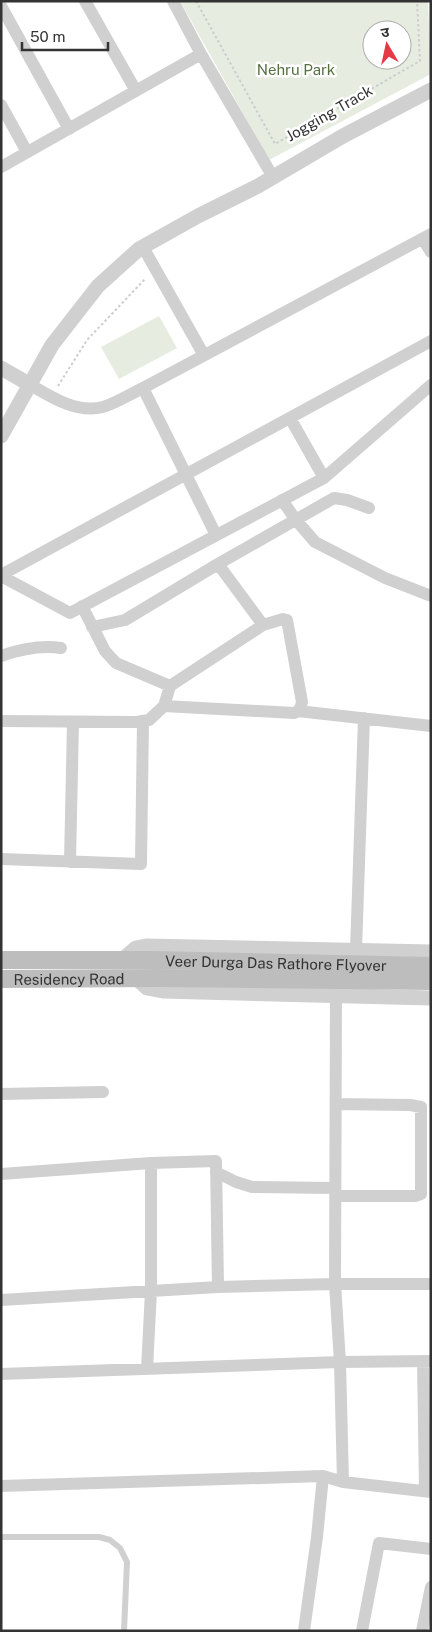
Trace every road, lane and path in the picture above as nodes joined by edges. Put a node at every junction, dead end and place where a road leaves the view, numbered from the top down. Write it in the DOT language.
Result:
graph roads {
  1 [pos="85,1"];
  2 [pos="173,1"];
  3 [pos="196,1"];
  4 [pos="417,1"];
  5 [pos="1,6"];
  6 [pos="201,54"];
  7 [pos="136,90"];
  8 [pos="431,90"];
  9 [pos="1,105"];
  10 [pos="69,129"];
  11 [pos="27,152"];
  12 [pos="1,167"];
  13 [pos="273,177"];
  14 [pos="427,237"];
  15 [pos="143,247"];
  16 [pos="431,252"];
  17 [pos="157,272"];
  18 [pos="431,341"];
  19 [pos="201,350"];
  20 [pos="1,368"];
  21 [pos="29,384"];
  22 [pos="431,385"];
  23 [pos="143,388"];
  24 [pos="58,391"];
  25 [pos="290,418"];
  26 [pos="1,436"];
  27 [pos="185,475"];
  28 [pos="324,478"];
  29 [pos="282,500"];
  30 [pos="369,508"];
  31 [pos="296,520"];
  32 [pos="216,535"];
  33 [pos="218,564"];
  34 [pos="1,575"];
  35 [pos="431,596"];
  36 [pos="82,606"];
  37 [pos="263,625"];
  38 [pos="92,627"];
  39 [pos="61,648"];
  40 [pos="1,656"];
  41 [pos="170,686"];
  42 [pos="164,706"];
  43 [pos="298,711"];
  44 [pos="364,718"];
  45 [pos="1,721"];
  46 [pos="143,721"];
  47 [pos="73,722"];
  48 [pos="431,726"];
  49 [pos="1,860"];
  50 [pos="70,862"];
  51 [pos="356,950"];
  52 [pos="431,952"];
  53 [pos="1,960"];
  54 [pos="122,960"];
  55 [pos="431,966"];
  56 [pos="136,978"];
  57 [pos="1,979"];
  58 [pos="431,981"];
  59 [pos="336,996"];
  60 [pos="431,998"];
  61 [pos="103,1092"];
  62 [pos="1,1094"];
  63 [pos="336,1104"];
  64 [pos="151,1163"];
  65 [pos="216,1172"];
  66 [pos="1,1174"];
  67 [pos="336,1192"];
  68 [pos="335,1284"];
  69 [pos="431,1284"];
  70 [pos="218,1287"];
  71 [pos="151,1291"];
  72 [pos="1,1300"];
  73 [pos="427,1361"];
  74 [pos="340,1362"];
  75 [pos="148,1369"];
  76 [pos="1,1374"];
  77 [pos="323,1476"];
  78 [pos="343,1482"];
  79 [pos="1,1486"];
  80 [pos="428,1492"];
  81 [pos="1,1537"];
  82 [pos="431,1549"];
  83 [pos="431,1587"];
  84 [pos="124,1631"];
  85 [pos="304,1631"];
  86 [pos="362,1631"];
  87 [pos="422,1631"];
  1 -- 7 [label="street"];
  2 -- 6 [label="street"];
  3 -- 4 [label="path, Jogging Track"];
  5 -- 10 [label="street"];
  6 -- 7 [label="street"];
  6 -- 13 [label="street"];
  7 -- 10 [label="street"];
  8 -- 13 [label="street"];
  9 -- 11 [label="street"];
  10 -- 11 [label="street"];
  11 -- 12 [label="street"];
  13 -- 15 [label="street"];
  14 -- 16 [label="street"];
  14 -- 23 [label="street"];
  15 -- 17 [label="street"];
  15 -- 21 [label="street"];
  17 -- 19 [label="street"];
  17 -- 24 [label="path"];
  18 -- 25 [label="street"];
  20 -- 21 [label="street"];
  21 -- 23 [label="street"];
  21 -- 26 [label="street"];
  22 -- 28 [label="street"];
  23 -- 27 [label="street"];
  25 -- 27 [label="street"];
  25 -- 28 [label="street"];
  27 -- 32 [label="street"];
  27 -- 34 [label="street"];
  28 -- 29 [label="street"];
  29 -- 31 [label="street"];
  29 -- 32 [label="street"];
  30 -- 31 [label="street"];
  31 -- 33 [label="street"];
  31 -- 35 [label="street"];
  32 -- 36 [label="street"];
  33 -- 37 [label="street"];
  33 -- 38 [label="street"];
  34 -- 36 [label="street"];
  36 -- 38 [label="street"];
  37 -- 41 [label="street"];
  37 -- 43 [label="street"];
  38 -- 41 [label="street"];
  39 -- 40 [label="street"];
  41 -- 42 [label="street"];
  42 -- 43 [label="street"];
  42 -- 46 [label="street"];
  43 -- 44 [label="street"];
  44 -- 48 [label="street"];
  44 -- 51 [label="street"];
  45 -- 47 [label="street"];
  46 -- 47 [label="street"];
  46 -- 50 [label="street"];
  47 -- 50 [label="street"];
  49 -- 50 [label="street"];
  51 -- 52 [label="street"];
  51 -- 54 [label="street"];
  53 -- 54 [label="main road, Residency Road"];
  54 -- 55 [label="main road, Veer Durga Das Rathore Flyover"];
  56 -- 57 [label="main road, Residency Road"];
  56 -- 58 [label="main road, Veer Durga Das Rathore Flyover"];
  56 -- 59 [label="street"];
  59 -- 60 [label="street"];
  59 -- 63 [label="street"];
  61 -- 62 [label="street"];
  63 -- 67 [label="street"];
  63 -- 67 [label="street"];
  64 -- 65 [label="street"];
  64 -- 66 [label="street"];
  64 -- 71 [label="street"];
  65 -- 67 [label="street"];
  65 -- 70 [label="street"];
  67 -- 68 [label="street"];
  68 -- 69 [label="street"];
  68 -- 70 [label="street"];
  68 -- 74 [label="street"];
  70 -- 71 [label="street"];
  71 -- 72 [label="street"];
  71 -- 75 [label="street"];
  73 -- 74 [label="street"];
  73 -- 80 [label="street"];
  74 -- 75 [label="street"];
  74 -- 78 [label="street"];
  75 -- 76 [label="street"];
  77 -- 78 [label="street"];
  77 -- 79 [label="street"];
  77 -- 85 [label="street"];
  78 -- 80 [label="street"];
  81 -- 84 [label="lane"];
  82 -- 86 [label="street"];
  83 -- 87 [label="street"];
}
